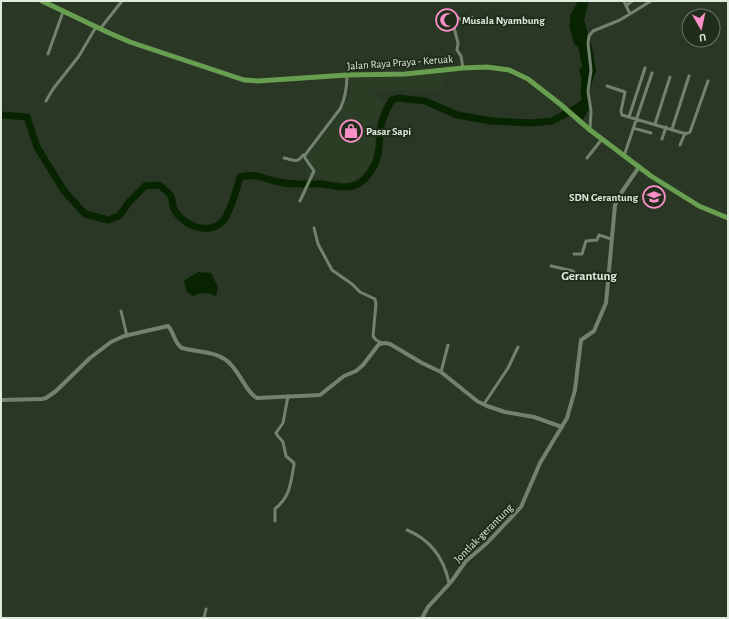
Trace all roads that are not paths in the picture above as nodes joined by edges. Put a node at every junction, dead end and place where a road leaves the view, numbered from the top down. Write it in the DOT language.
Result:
graph roads {
  1 [pos="42,1"];
  2 [pos="122,1"];
  3 [pos="624,1"];
  4 [pos="632,1"];
  5 [pos="652,1"];
  6 [pos="626,6"];
  7 [pos="63,12"];
  8 [pos="630,14"];
  9 [pos="472,17"];
  10 [pos="98,28"];
  11 [pos="48,54"];
  12 [pos="463,68"];
  13 [pos="645,68"];
  14 [pos="652,73"];
  15 [pos="347,75"];
  16 [pos="689,76"];
  17 [pos="670,77"];
  18 [pos="708,81"];
  19 [pos="607,86"];
  20 [pos="46,101"];
  21 [pos="629,117"];
  22 [pos="636,119"];
  23 [pos="655,124"];
  24 [pos="666,127"];
  25 [pos="633,128"];
  26 [pos="672,129"];
  27 [pos="590,130"];
  28 [pos="651,133"];
  29 [pos="685,133"];
  30 [pos="662,139"];
  31 [pos="602,140"];
  32 [pos="680,145"];
  33 [pos="305,155"];
  34 [pos="624,156"];
  35 [pos="284,158"];
  36 [pos="587,158"];
  37 [pos="639,167"];
  38 [pos="300,201"];
  39 [pos="728,218"];
  40 [pos="314,228"];
  41 [pos="611,239"];
  42 [pos="574,254"];
  43 [pos="551,266"];
  44 [pos="608,278"];
  45 [pos="121,311"];
  46 [pos="127,336"];
  47 [pos="382,343"];
  48 [pos="448,345"];
  49 [pos="518,347"];
  50 [pos="441,372"];
  51 [pos="288,396"];
  52 [pos="1,400"];
  53 [pos="484,404"];
  54 [pos="562,427"];
  55 [pos="275,521"];
  56 [pos="407,530"];
  57 [pos="449,583"];
  58 [pos="206,609"];
  59 [pos="204,618"];
  60 [pos="422,618"];
  1 -- 7 [label="main road, Jalan Raya Praya - Keruak"];
  2 -- 10 [label="street"];
  3 -- 6 [label="street"];
  4 -- 6 [label="street"];
  5 -- 8 [label="street"];
  6 -- 8 [label="street"];
  7 -- 10 [label="main road, Jalan Raya Praya - Keruak"];
  7 -- 11 [label="street"];
  8 -- 27 [label="street"];
  9 -- 12 [label="street"];
  10 -- 15 [label="main road, Jalan Raya Praya - Keruak"];
  10 -- 20 [label="street"];
  12 -- 15 [label="main road, Jalan Raya Praya - Keruak"];
  12 -- 27 [label="main road, Jalan Raya Praya - Keruak"];
  13 -- 21 [label="street"];
  14 -- 22 [label="street"];
  15 -- 33 [label="street"];
  16 -- 26 [label="street"];
  17 -- 23 [label="street"];
  18 -- 29 [label="street"];
  19 -- 21 [label="street"];
  21 -- 22 [label="street"];
  22 -- 23 [label="street"];
  22 -- 25 [label="street"];
  23 -- 24 [label="street"];
  24 -- 26 [label="street"];
  24 -- 30 [label="street"];
  25 -- 28 [label="street"];
  25 -- 34 [label="street"];
  26 -- 29 [label="street"];
  27 -- 31 [label="main road, Jalan Raya Praya - Keruak"];
  29 -- 32 [label="street"];
  31 -- 34 [label="main road, Jalan Raya Praya - Keruak"];
  31 -- 36 [label="street"];
  33 -- 35 [label="street"];
  33 -- 38 [label="street"];
  34 -- 37 [label="main road, Jalan Raya Praya - Keruak"];
  37 -- 39 [label="main road, Jalan Raya Praya - Keruak"];
  37 -- 41 [label="street, Jontlak-gerantung"];
  40 -- 47 [label="street"];
  41 -- 42 [label="street"];
  41 -- 44 [label="street, Jontlak-gerantung"];
  43 -- 44 [label="street"];
  44 -- 54 [label="street, Jontlak-gerantung"];
  45 -- 46 [label="street"];
  46 -- 51 [label="street"];
  46 -- 52 [label="street"];
  47 -- 50 [label="street"];
  47 -- 51 [label="street"];
  48 -- 50 [label="street"];
  49 -- 53 [label="street"];
  50 -- 53 [label="street"];
  51 -- 55 [label="street"];
  53 -- 54 [label="street"];
  54 -- 57 [label="street, Jontlak-gerantung"];
  56 -- 57 [label="street"];
  57 -- 60 [label="street, Jontlak-gerantung"];
  58 -- 59 [label="street"];
}
